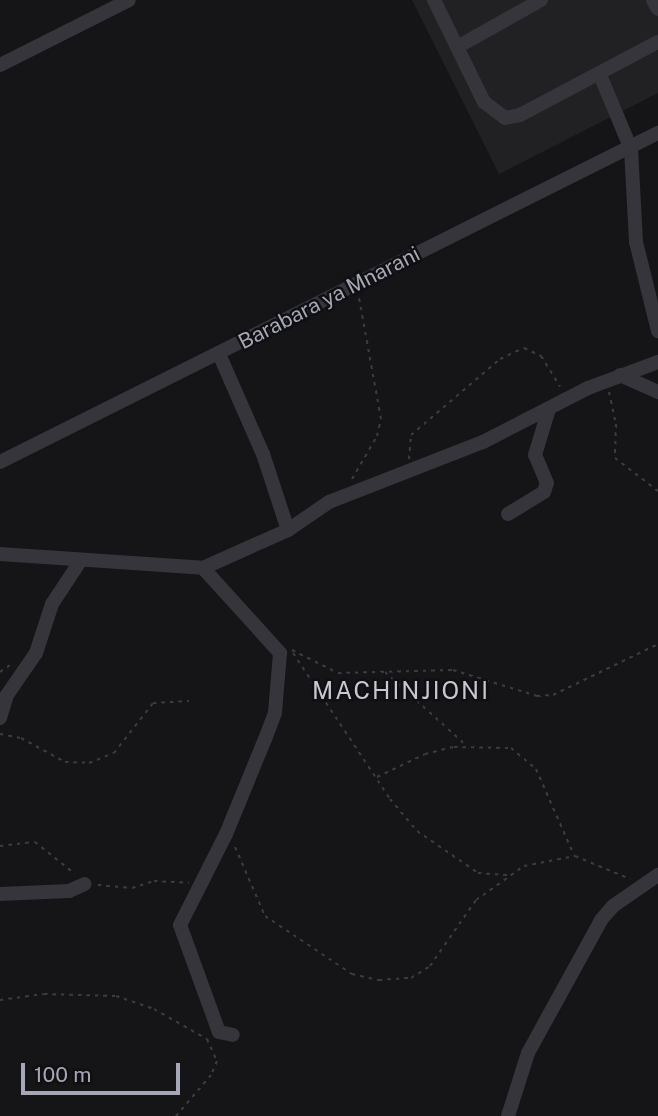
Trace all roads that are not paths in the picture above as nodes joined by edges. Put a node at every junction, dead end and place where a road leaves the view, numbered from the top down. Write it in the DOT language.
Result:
graph roads {
  1 [pos="129,0"];
  2 [pos="434,0"];
  3 [pos="541,0"];
  4 [pos="653,0"];
  5 [pos="658,9"];
  6 [pos="658,41"];
  7 [pos="459,46"];
  8 [pos="0,65"];
  9 [pos="600,75"];
  10 [pos="658,134"];
  11 [pos="631,149"];
  12 [pos="658,331"];
  13 [pos="219,355"];
  14 [pos="658,362"];
  15 [pos="620,375"];
  16 [pos="658,392"];
  17 [pos="548,409"];
  18 [pos="0,462"];
  19 [pos="508,514"];
  20 [pos="288,530"];
  21 [pos="0,554"];
  22 [pos="82,560"];
  23 [pos="203,569"];
  24 [pos="0,718"];
  25 [pos="653,878"];
  26 [pos="85,884"];
  27 [pos="0,894"];
  28 [pos="233,1035"];
  29 [pos="508,1116"];
  1 -- 8 [label="street"];
  2 -- 7 [label="street"];
  3 -- 7 [label="street"];
  4 -- 5 [label="street"];
  6 -- 9 [label="street"];
  7 -- 9 [label="street"];
  9 -- 11 [label="street"];
  10 -- 11 [label="street, Barabara ya Mnarani"];
  11 -- 12 [label="street"];
  11 -- 13 [label="street, Barabara ya Mnarani"];
  13 -- 18 [label="street, Barabara ya Mnarani"];
  13 -- 20 [label="street"];
  14 -- 15 [label="street"];
  15 -- 16 [label="street"];
  15 -- 17 [label="street"];
  17 -- 19 [label="street"];
  17 -- 20 [label="street"];
  20 -- 23 [label="street"];
  21 -- 22 [label="street"];
  22 -- 23 [label="street"];
  22 -- 24 [label="street"];
  23 -- 28 [label="street"];
  25 -- 29 [label="street"];
  26 -- 27 [label="street"];
}
